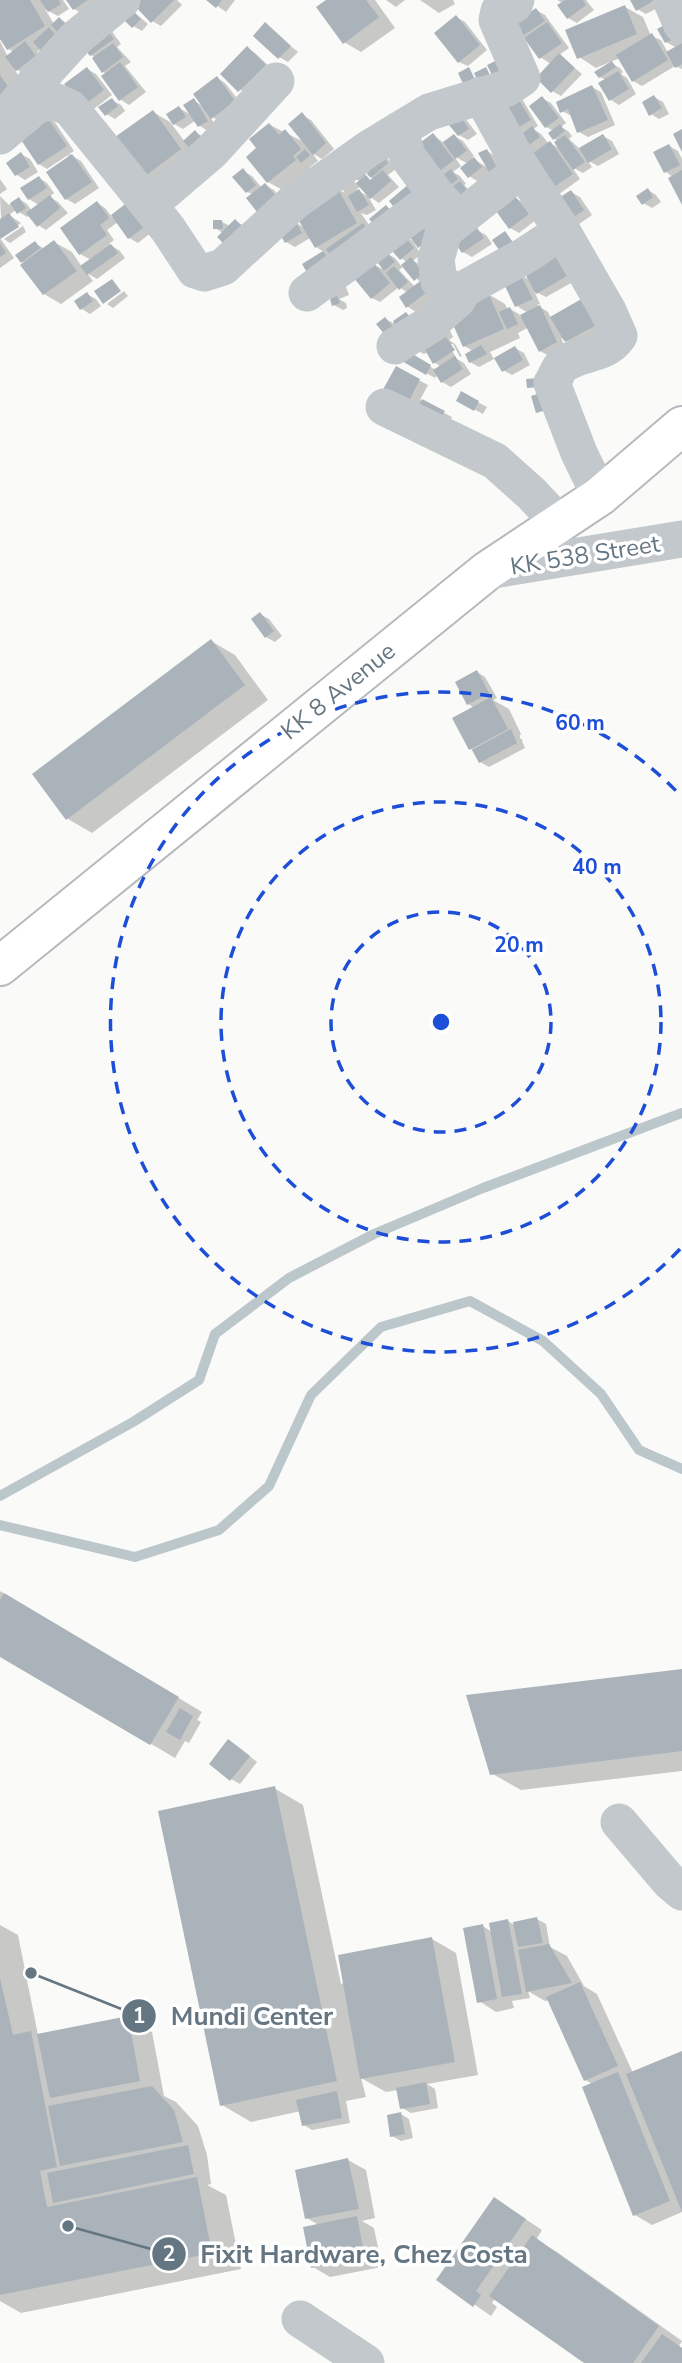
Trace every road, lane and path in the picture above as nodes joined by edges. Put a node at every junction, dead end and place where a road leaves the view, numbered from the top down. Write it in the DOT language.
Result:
graph roads {
  1 [pos="122,0"];
  2 [pos="516,0"];
  3 [pos="671,0"];
  4 [pos="682,25"];
  5 [pos="276,82"];
  6 [pos="481,95"];
  7 [pos="0,118"];
  8 [pos="400,131"];
  9 [pos="0,136"];
  10 [pos="522,169"];
  11 [pos="149,205"];
  12 [pos="448,208"];
  13 [pos="398,224"];
  14 [pos="562,231"];
  15 [pos="449,288"];
  16 [pos="307,292"];
  17 [pos="395,346"];
  18 [pos="384,407"];
  19 [pos="682,426"];
  20 [pos="600,496"];
  21 [pos="559,523"];
  22 [pos="682,539"];
  23 [pos="487,571"];
  24 [pos="0,966"];
  25 [pos="619,1822"];
  26 [pos="682,1892"];
  27 [pos="300,2319"];
  28 [pos="366,2363"];
  1 -- 7 [label="street"];
  2 -- 6 [label="street"];
  3 -- 4 [label="street"];
  5 -- 11 [label="street"];
  6 -- 8 [label="street"];
  6 -- 10 [label="street"];
  8 -- 11 [label="street"];
  8 -- 12 [label="street"];
  9 -- 11 [label="street"];
  10 -- 12 [label="street"];
  10 -- 14 [label="street"];
  12 -- 13 [label="street"];
  12 -- 15 [label="street"];
  13 -- 15 [label="street"];
  13 -- 16 [label="street"];
  14 -- 15 [label="street"];
  14 -- 20 [label="street"];
  15 -- 17 [label="street"];
  18 -- 21 [label="street"];
  19 -- 20 [label="main road, KK 8 Avenue"];
  20 -- 21 [label="main road, KK 8 Avenue"];
  21 -- 23 [label="main road, KK 8 Avenue"];
  22 -- 23 [label="street, KK 538 Street"];
  23 -- 24 [label="main road, KK 8 Avenue"];
  25 -- 26 [label="street"];
  27 -- 28 [label="street"];
}
